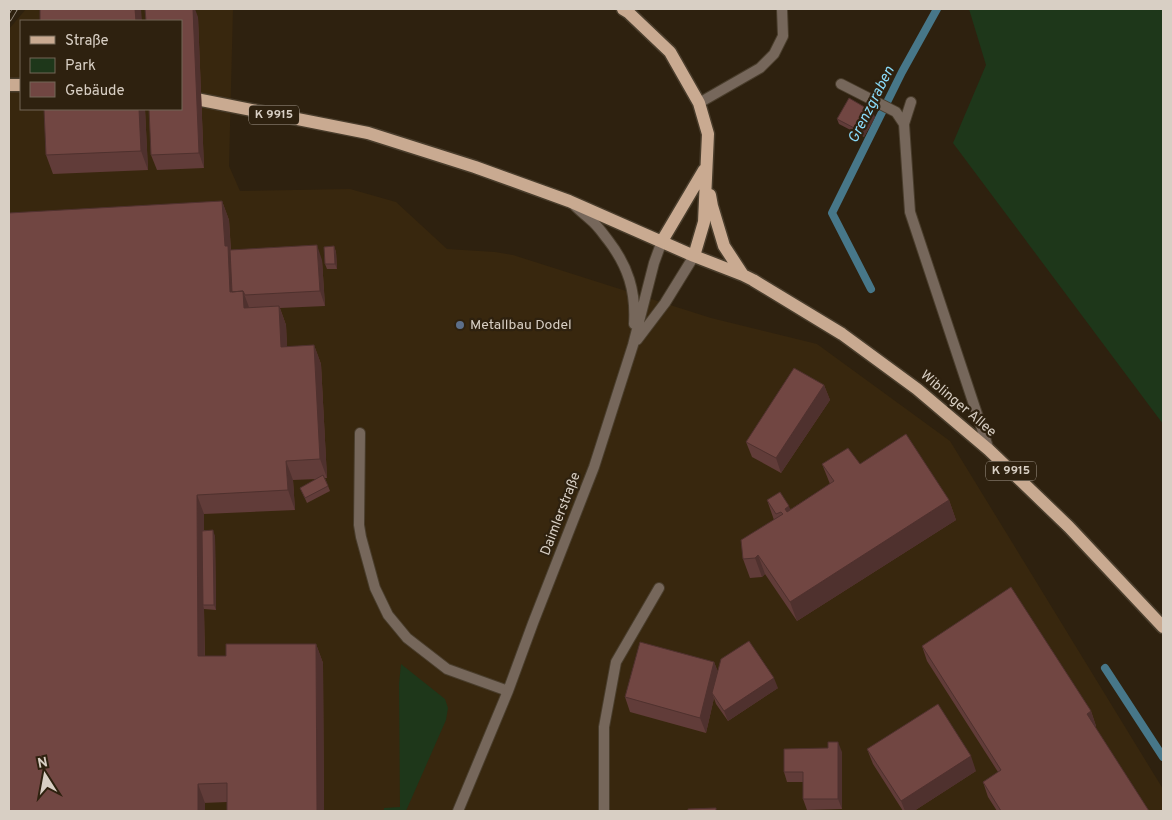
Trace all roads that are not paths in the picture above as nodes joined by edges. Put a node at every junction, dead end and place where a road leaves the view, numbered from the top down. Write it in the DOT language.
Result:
graph roads {
  1 [pos="623,9"];
  2 [pos="782,9"];
  3 [pos="841,84"];
  4 [pos="182,96"];
  5 [pos="911,102"];
  6 [pos="699,103"];
  7 [pos="904,124"];
  8 [pos="706,167"];
  9 [pos="569,201"];
  10 [pos="662,242"];
  11 [pos="694,256"];
  12 [pos="748,278"];
  13 [pos="633,345"];
  14 [pos="360,432"];
  15 [pos="989,450"];
  16 [pos="659,588"];
  17 [pos="1163,627"];
  18 [pos="508,691"];
  19 [pos="458,811"];
  20 [pos="604,811"];
  1 -- 6 [label="main road"];
  2 -- 6 [label="street"];
  3 -- 7 [label="street"];
  4 -- 9 [label="main road, K 9915"];
  5 -- 7 [label="street"];
  6 -- 8 [label="main road"];
  7 -- 15 [label="street"];
  8 -- 10 [label="main road"];
  8 -- 11 [label="main road"];
  8 -- 12 [label="main road"];
  9 -- 10 [label="main road, Wiblinger Allee"];
  9 -- 13 [label="street, Daimlerstraße"];
  10 -- 11 [label="main road, Wiblinger Allee"];
  10 -- 13 [label="street, Daimlerstraße"];
  11 -- 12 [label="main road, Wiblinger Allee / K 9915"];
  11 -- 13 [label="street, Daimlerstraße"];
  12 -- 15 [label="main road, Wiblinger Allee / K 9915"];
  13 -- 18 [label="street, Daimlerstraße"];
  14 -- 18 [label="street"];
  15 -- 17 [label="main road, Wiblinger Allee / K 9915"];
  16 -- 20 [label="street"];
  18 -- 19 [label="street, Daimlerstraße"];
}
